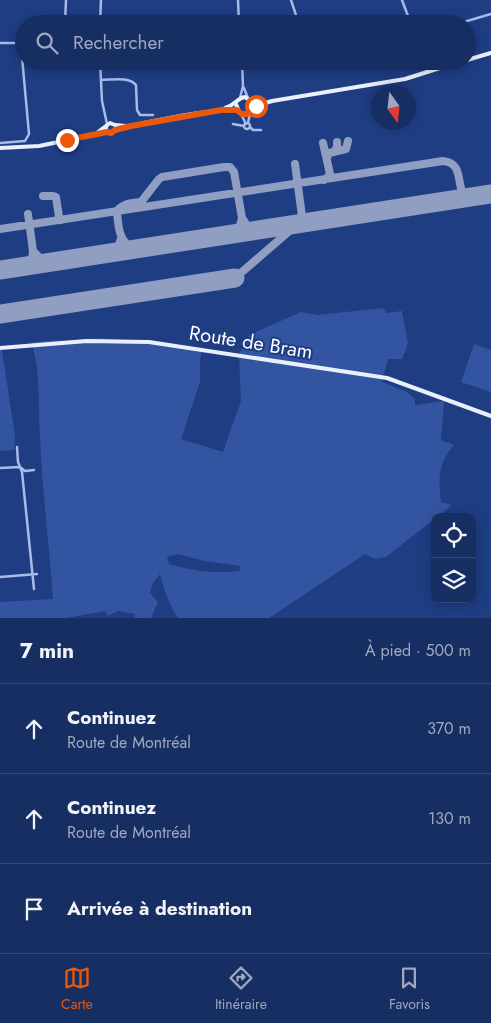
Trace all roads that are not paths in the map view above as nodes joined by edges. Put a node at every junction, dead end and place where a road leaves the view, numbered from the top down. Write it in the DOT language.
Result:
graph roads {
  1 [pos="66,0"];
  2 [pos="101,0"];
  3 [pos="238,0"];
  4 [pos="292,0"];
  5 [pos="402,0"];
  6 [pos="491,14"];
  7 [pos="65,15"];
  8 [pos="100,15"];
  9 [pos="239,15"];
  10 [pos="296,15"];
  11 [pos="408,15"];
  12 [pos="476,18"];
  13 [pos="0,43"];
  14 [pos="15,43"];
  15 [pos="491,53"];
  16 [pos="476,57"];
  17 [pos="23,70"];
  18 [pos="101,70"];
  19 [pos="242,70"];
  20 [pos="434,70"];
  21 [pos="102,80"];
  22 [pos="243,86"];
  23 [pos="240,98"];
  24 [pos="250,99"];
  25 [pos="272,101"];
  26 [pos="236,104"];
  27 [pos="253,108"];
  28 [pos="221,110"];
  29 [pos="239,112"];
  30 [pos="250,113"];
  31 [pos="153,115"];
  32 [pos="233,124"];
  33 [pos="246,124"];
  34 [pos="111,126"];
  35 [pos="262,130"];
  36 [pos="107,132"];
  37 [pos="89,135"];
  38 [pos="0,143"];
  39 [pos="0,148"];
  40 [pos="0,348"];
  41 [pos="491,415"];
  42 [pos="17,447"];
  43 [pos="20,467"];
  44 [pos="0,468"];
  45 [pos="34,470"];
  46 [pos="32,574"];
  47 [pos="37,574"];
  48 [pos="0,577"];
  49 [pos="34,589"];
  1 -- 7 [label="street"];
  2 -- 8 [label="street"];
  3 -- 9 [label="street"];
  4 -- 10 [label="street"];
  5 -- 11 [label="street"];
  6 -- 12 [label="street"];
  13 -- 14 [label="street"];
  15 -- 16 [label="main road"];
  17 -- 38 [label="street"];
  18 -- 21 [label="street"];
  19 -- 22 [label="street"];
  20 -- 25 [label="main road"];
  21 -- 31 [label="street"];
  21 -- 34 [label="street"];
  22 -- 23 [label="street"];
  22 -- 24 [label="street"];
  23 -- 24 [label="main road"];
  23 -- 26 [label="main road"];
  24 -- 25 [label="main road"];
  24 -- 27 [label="main road"];
  25 -- 27 [label="main road"];
  26 -- 28 [label="main road"];
  26 -- 29 [label="main road"];
  27 -- 30 [label="main road"];
  28 -- 29 [label="main road"];
  28 -- 34 [label="main road"];
  29 -- 30 [label="main road"];
  29 -- 33 [label="street"];
  30 -- 33 [label="street"];
  32 -- 33 [label="street"];
  33 -- 35 [label="street"];
  34 -- 36 [label="main road"];
  34 -- 36 [label="main road"];
  34 -- 37 [label="main road"];
  36 -- 37 [label="main road"];
  37 -- 39 [label="main road"];
  40 -- 41 [label="main road, Route de Bram"];
  42 -- 43 [label="street"];
  43 -- 44 [label="street"];
  43 -- 45 [label="street"];
  43 -- 46 [label="street"];
  46 -- 47 [label="street"];
  46 -- 48 [label="street"];
  46 -- 49 [label="street"];
}
